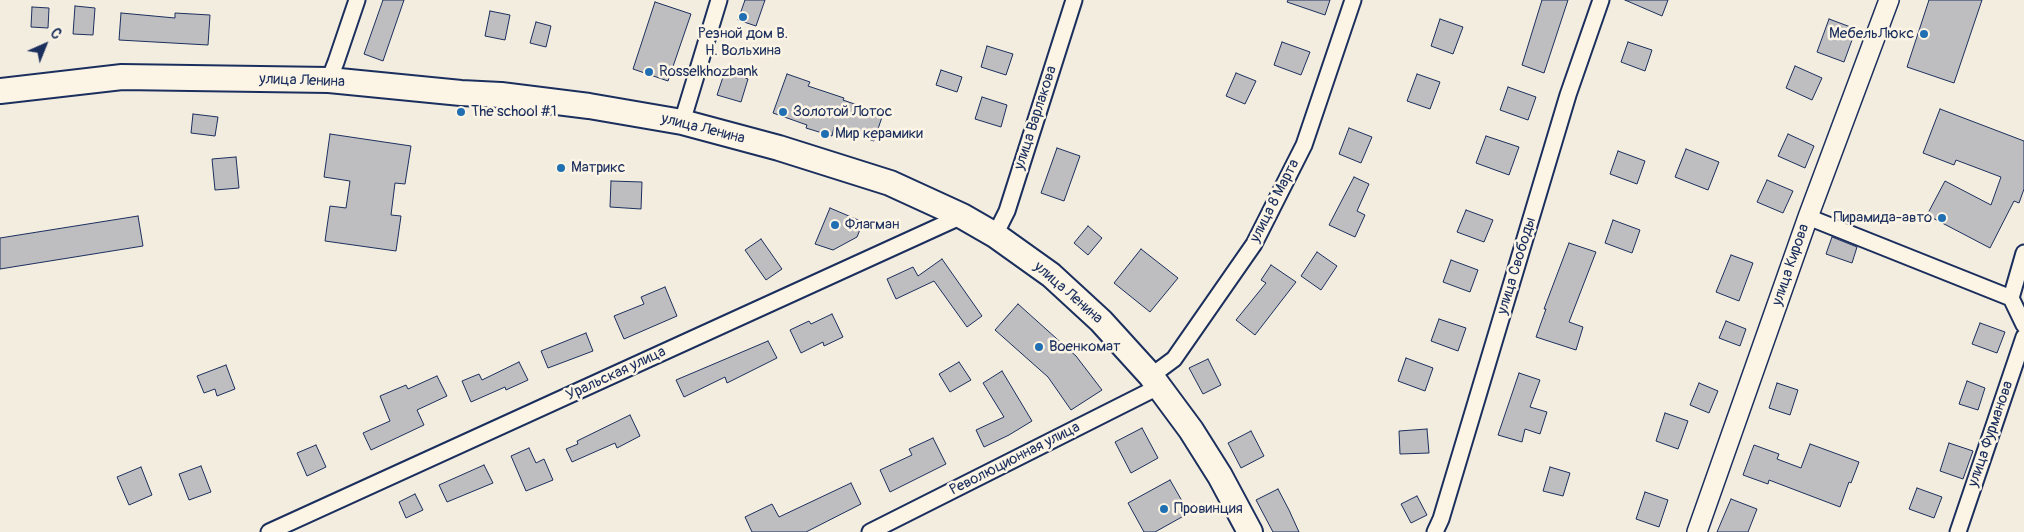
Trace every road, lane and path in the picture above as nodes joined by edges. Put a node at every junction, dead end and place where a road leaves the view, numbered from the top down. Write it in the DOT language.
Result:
graph roads {
  1 [pos="356,0"];
  2 [pos="719,0"];
  3 [pos="1074,0"];
  4 [pos="1352,0"];
  5 [pos="1601,0"];
  6 [pos="1889,0"];
  7 [pos="329,80"];
  8 [pos="0,91"];
  9 [pos="682,122"];
  10 [pos="962,216"];
  11 [pos="1808,217"];
  12 [pos="995,235"];
  13 [pos="2024,253"];
  14 [pos="2010,298"];
  15 [pos="2024,324"];
  16 [pos="2024,337"];
  17 [pos="1156,381"];
  18 [pos="269,532"];
  19 [pos="870,532"];
  20 [pos="1250,532"];
  21 [pos="1435,532"];
  22 [pos="1697,532"];
  23 [pos="1958,532"];
  1 -- 7 [label="street"];
  2 -- 9 [label="street"];
  3 -- 12 [label="street, улица Варлакова"];
  4 -- 17 [label="street, улица 8 Марта"];
  5 -- 21 [label="street, улица Свободы"];
  6 -- 11 [label="street, улица Кирова"];
  7 -- 8 [label="main road, улица Ленина"];
  7 -- 9 [label="main road, улица Ленина"];
  9 -- 10 [label="main road, улица Ленина"];
  10 -- 12 [label="main road, улица Ленина"];
  10 -- 18 [label="street, Уральская улица"];
  11 -- 14 [label="street"];
  11 -- 22 [label="street, улица Кирова"];
  12 -- 17 [label="main road, улица Ленина"];
  13 -- 14 [label="street"];
  14 -- 15 [label="street"];
  16 -- 23 [label="street, улица Фурманова"];
  17 -- 19 [label="street, Революционная улица"];
  17 -- 20 [label="main road, улица Ленина"];
}
